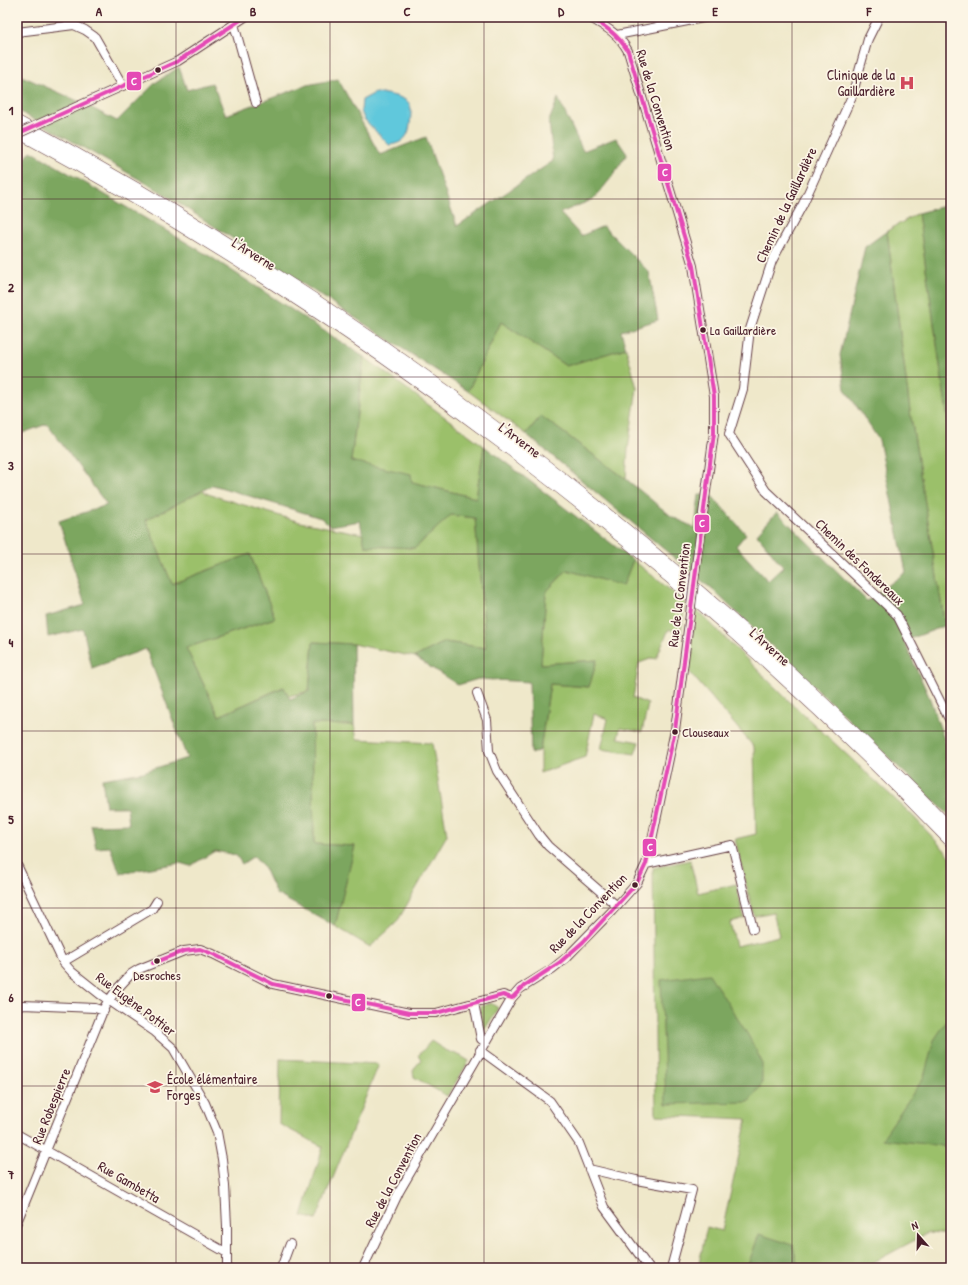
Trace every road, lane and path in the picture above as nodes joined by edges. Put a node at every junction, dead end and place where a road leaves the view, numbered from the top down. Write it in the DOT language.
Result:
graph roads {
  1 [pos="245,17"];
  2 [pos="589,17"];
  3 [pos="708,17"];
  4 [pos="879,17"];
  5 [pos="234,24"];
  6 [pos="17,32"];
  7 [pos="617,35"];
  8 [pos="123,86"];
  9 [pos="256,103"];
  10 [pos="17,120"];
  11 [pos="17,133"];
  12 [pos="714,433"];
  13 [pos="729,434"];
  14 [pos="476,693"];
  15 [pos="951,723"];
  16 [pos="951,829"];
  17 [pos="951,842"];
  18 [pos="646,864"];
  19 [pos="17,865"];
  20 [pos="157,901"];
  21 [pos="617,906"];
  22 [pos="753,929"];
  23 [pos="63,962"];
  24 [pos="512,998"];
  25 [pos="109,1000"];
  26 [pos="474,1003"];
  27 [pos="17,1007"];
  28 [pos="104,1011"];
  29 [pos="485,1042"];
  30 [pos="480,1050"];
  31 [pos="17,1134"];
  32 [pos="47,1151"];
  33 [pos="589,1169"];
  34 [pos="17,1222"];
  35 [pos="290,1244"];
  36 [pos="227,1253"];
  37 [pos="227,1268"];
  38 [pos="281,1268"];
  39 [pos="363,1268"];
  40 [pos="649,1268"];
  41 [pos="671,1268"];
  1 -- 5 [label="street"];
  2 -- 7 [label="street, Rue de la Convention"];
  3 -- 7 [label="street"];
  4 -- 13 [label="street, Chemin de la Gaillardière"];
  5 -- 8 [label="street"];
  5 -- 9 [label="street"];
  6 -- 8 [label="street"];
  7 -- 12 [label="street, Rue de la Convention"];
  8 -- 11 [label="street, bridge"];
  10 -- 16 [label="highway, L'Arverne"];
  11 -- 17 [label="highway, L'Arverne"];
  12 -- 13 [label="street"];
  12 -- 18 [label="street, Rue de la Convention, bridge"];
  13 -- 15 [label="street, Chemin des Fondereaux"];
  14 -- 21 [label="street"];
  18 -- 21 [label="street, Rue de la Convention"];
  18 -- 22 [label="street"];
  19 -- 23 [label="street, Rue Eugène Pottier"];
  20 -- 23 [label="street"];
  21 -- 24 [label="street, Rue de la Convention"];
  23 -- 25 [label="street, Rue Eugène Pottier"];
  24 -- 26 [label="street, Rue Robespierre"];
  24 -- 29 [label="street, Rue de la Convention"];
  25 -- 26 [label="street, Rue Robespierre"];
  25 -- 28 [label="street, Rue Robespierre"];
  25 -- 36 [label="street, Rue Eugène Pottier"];
  26 -- 29 [label="street"];
  27 -- 28 [label="street"];
  28 -- 32 [label="street, Rue Robespierre"];
  29 -- 30 [label="street, Rue de la Convention"];
  30 -- 33 [label="street"];
  30 -- 39 [label="street, Rue de la Convention"];
  31 -- 32 [label="street, Rue Gambetta"];
  32 -- 34 [label="street, Rue Robespierre"];
  32 -- 36 [label="street, Rue Gambetta"];
  33 -- 40 [label="street"];
  33 -- 41 [label="street"];
  35 -- 38 [label="street"];
  36 -- 37 [label="street, Rue Eugène Pottier"];
}
